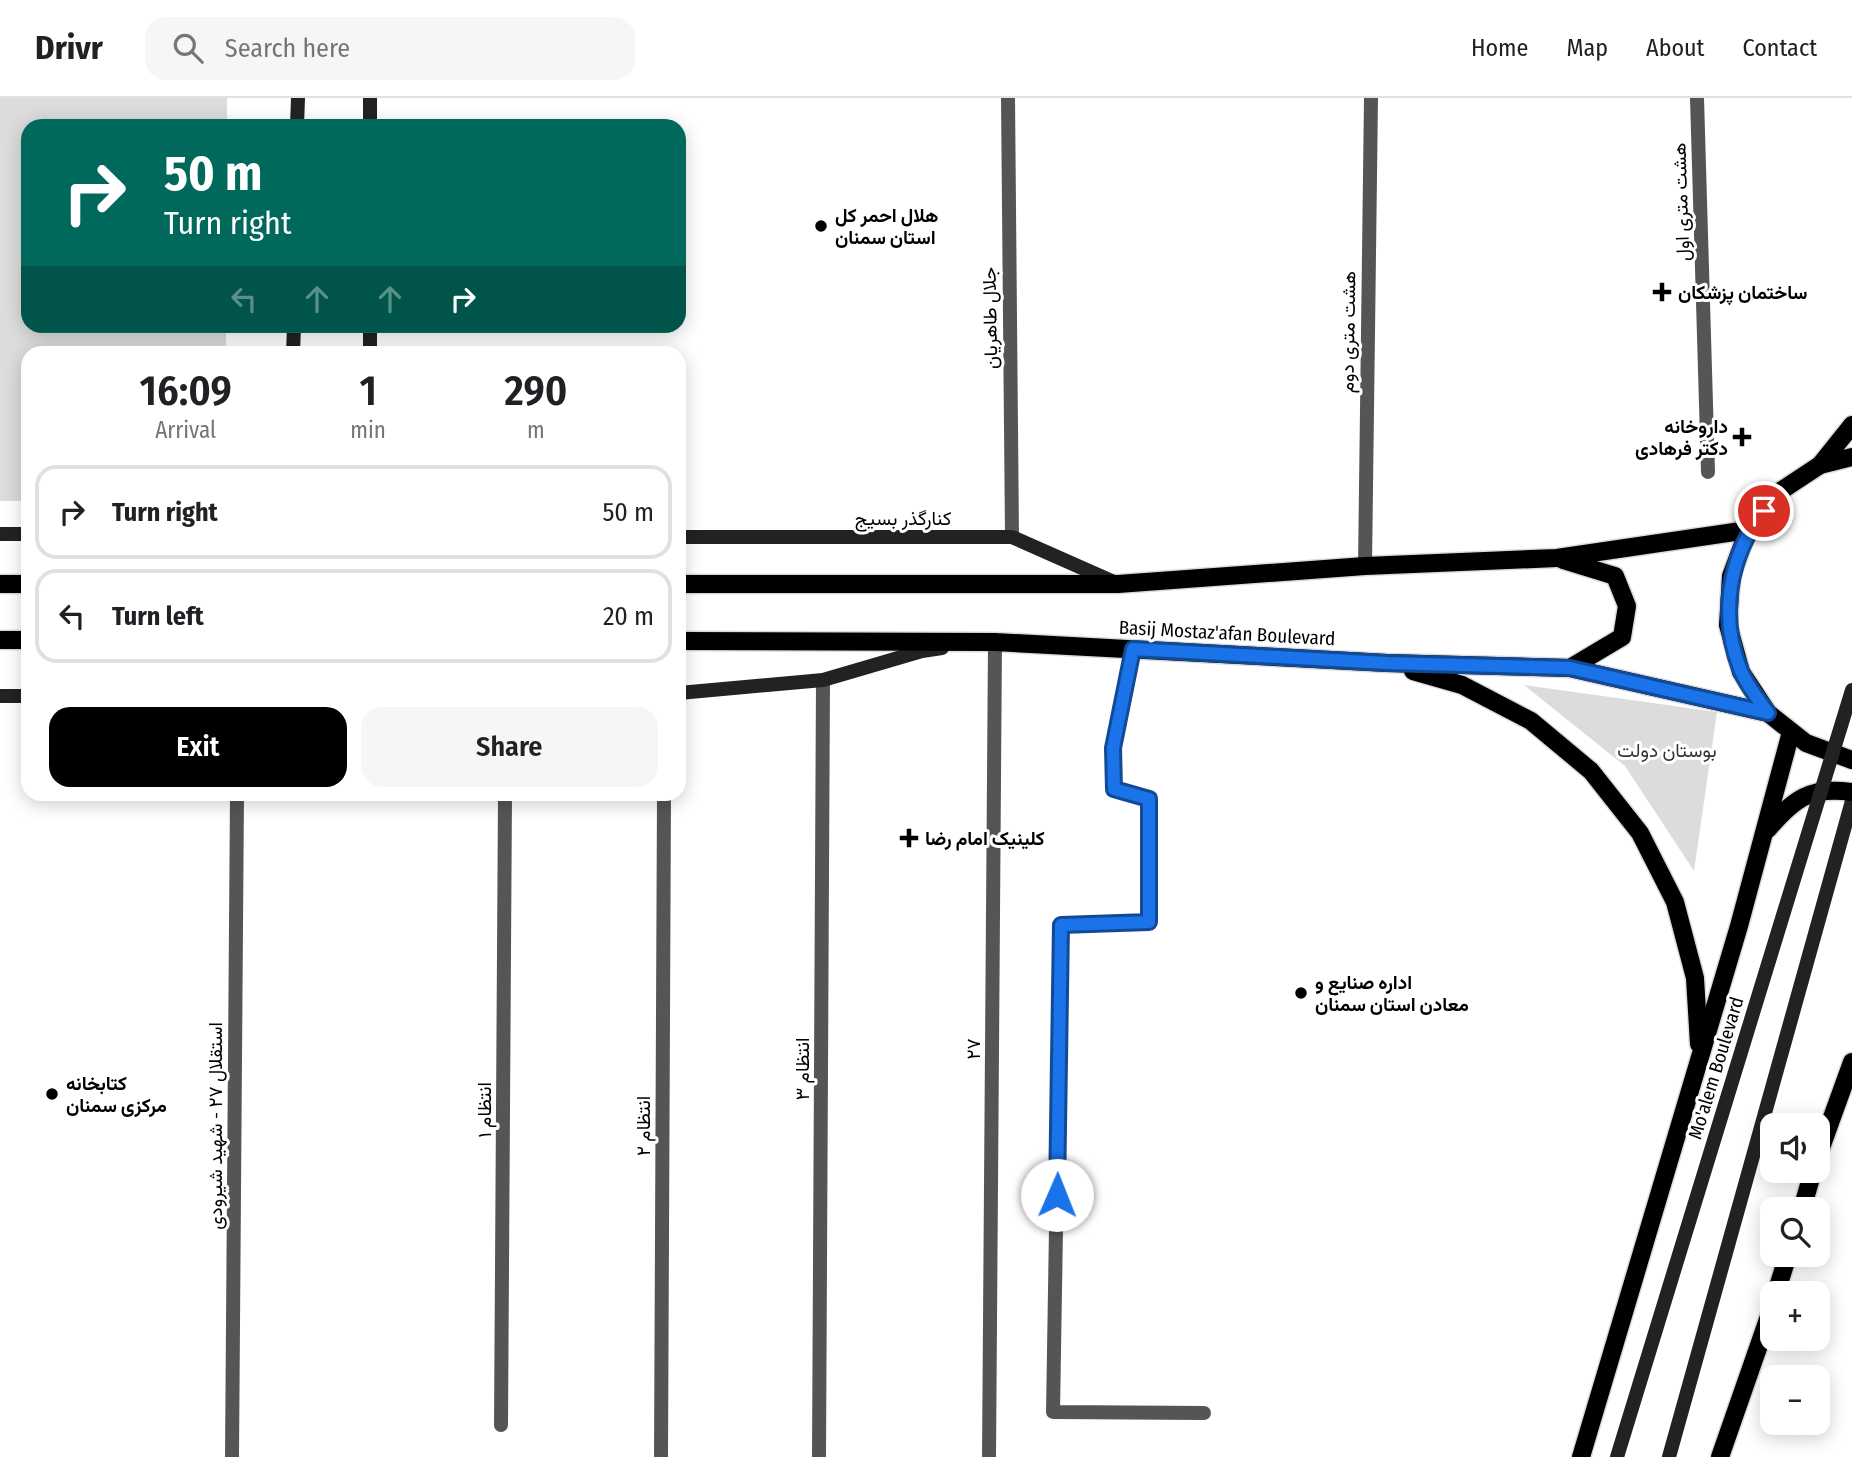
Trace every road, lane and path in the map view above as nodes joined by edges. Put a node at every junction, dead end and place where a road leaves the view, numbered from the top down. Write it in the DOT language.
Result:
graph roads {
  1 [pos="298,98"];
  2 [pos="370,98"];
  3 [pos="1008,98"];
  4 [pos="1371,98"];
  5 [pos="1697,98"];
  6 [pos="297,119"];
  7 [pos="370,119"];
  8 [pos="1852,425"];
  9 [pos="1852,457"];
  10 [pos="1820,465"];
  11 [pos="1707,472"];
  12 [pos="1748,530"];
  13 [pos="0,534"];
  14 [pos="21,534"];
  15 [pos="686,537"];
  16 [pos="1012,537"];
  17 [pos="1557,558"];
  18 [pos="1365,566"];
  19 [pos="0,584"];
  20 [pos="21,584"];
  21 [pos="686,584"];
  22 [pos="1118,584"];
  23 [pos="0,640"];
  24 [pos="21,640"];
  25 [pos="686,641"];
  26 [pos="995,642"];
  27 [pos="1133,649"];
  28 [pos="1387,663"];
  29 [pos="1570,668"];
  30 [pos="823,680"];
  31 [pos="1852,690"];
  32 [pos="686,692"];
  33 [pos="0,696"];
  34 [pos="21,696"];
  35 [pos="1768,713"];
  36 [pos="1791,732"];
  37 [pos="1852,760"];
  38 [pos="1852,792"];
  39 [pos="237,801"];
  40 [pos="505,801"];
  41 [pos="664,801"];
  42 [pos="1852,801"];
  43 [pos="1764,835"];
  44 [pos="1699,1056"];
  45 [pos="1852,1062"];
  46 [pos="1830,1123"];
  47 [pos="1760,1342"];
  48 [pos="1205,1413"];
  49 [pos="501,1425"];
  50 [pos="232,1457"];
  51 [pos="661,1457"];
  52 [pos="819,1457"];
  53 [pos="989,1457"];
  54 [pos="1581,1457"];
  55 [pos="1617,1457"];
  56 [pos="1669,1457"];
  57 [pos="1720,1457"];
  1 -- 6 [label="main road"];
  2 -- 7 [label="main road"];
  3 -- 16 [label="street, جلال طاهریان"];
  4 -- 18 [label="street, هشت متری دوم"];
  5 -- 11 [label="street, هشت متری اول"];
  8 -- 10 [label="main road"];
  9 -- 10 [label="main road"];
  10 -- 12 [label="main road"];
  12 -- 17 [label="main road"];
  12 -- 35 [label="main road"];
  13 -- 14 [label="main road"];
  15 -- 16 [label="main road, کنارگذر بسیج"];
  16 -- 22 [label="main road, کنارگذر بسیج"];
  17 -- 18 [label="main road"];
  17 -- 29 [label="main road"];
  18 -- 22 [label="main road"];
  19 -- 20 [label="main road"];
  21 -- 22 [label="main road"];
  23 -- 24 [label="main road"];
  25 -- 26 [label="main road, Basij Mostaz'afan Boulevard"];
  26 -- 27 [label="main road, Basij Mostaz'afan Boulevard"];
  26 -- 30 [label="main road"];
  26 -- 53 [label="street, ۲۷"];
  27 -- 28 [label="main road, Basij Mostaz'afan Boulevard"];
  27 -- 48 [label="street"];
  28 -- 29 [label="main road, Basij Mostaz'afan Boulevard"];
  28 -- 44 [label="main road"];
  29 -- 35 [label="main road, Basij Mostaz'afan Boulevard"];
  30 -- 32 [label="main road"];
  30 -- 52 [label="street, انتظام ۳"];
  31 -- 55 [label="main road, Mo'alem Boulevard, bridge"];
  33 -- 34 [label="main road"];
  35 -- 36 [label="main road"];
  36 -- 37 [label="main road"];
  36 -- 43 [label="main road"];
  38 -- 43 [label="main road"];
  39 -- 50 [label="street, استقلال ۲۷ - شهید شیرودی"];
  40 -- 49 [label="street, انتظام ۱"];
  41 -- 51 [label="street, انتظام ۲"];
  42 -- 56 [label="main road"];
  43 -- 44 [label="main road"];
  44 -- 54 [label="main road"];
  45 -- 46 [label="main road"];
  47 -- 57 [label="main road"];
}
